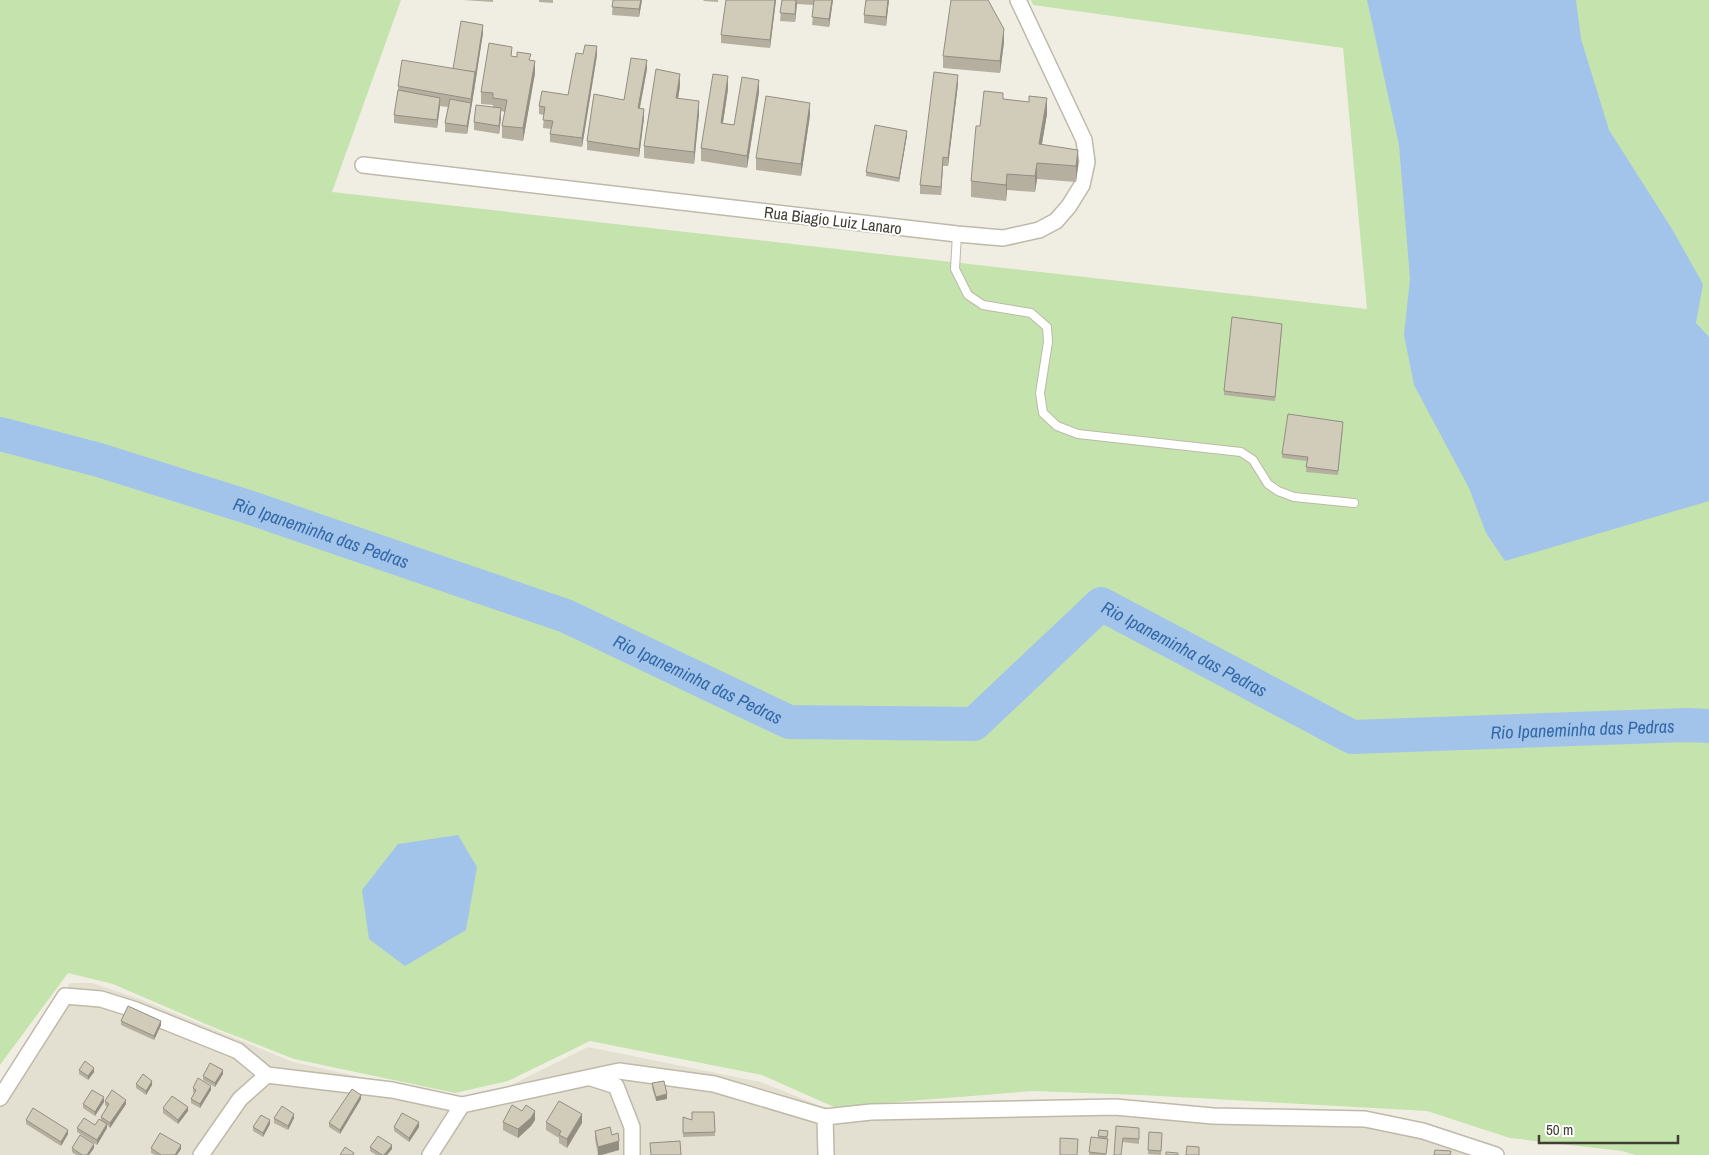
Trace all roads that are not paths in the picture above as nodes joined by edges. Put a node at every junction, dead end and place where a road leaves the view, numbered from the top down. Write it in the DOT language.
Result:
graph roads {
  1 [pos="1018,0"];
  2 [pos="363,164"];
  3 [pos="957,234"];
  4 [pos="1354,503"];
  5 [pos="267,1075"];
  6 [pos="590,1078"];
  7 [pos="0,1098"];
  8 [pos="462,1106"];
  9 [pos="825,1117"];
  10 [pos="201,1155"];
  11 [pos="430,1155"];
  12 [pos="632,1155"];
  13 [pos="826,1155"];
  14 [pos="1496,1155"];
  1 -- 3 [label="street, Rua Biagio Luiz Lanaro"];
  2 -- 3 [label="street, Rua Biagio Luiz Lanaro"];
  3 -- 4 [label="lane"];
  5 -- 7 [label="street"];
  5 -- 8 [label="street"];
  5 -- 10 [label="street"];
  6 -- 8 [label="street"];
  6 -- 9 [label="street"];
  6 -- 12 [label="street"];
  8 -- 11 [label="street"];
  9 -- 13 [label="street"];
  9 -- 14 [label="street"];
}
